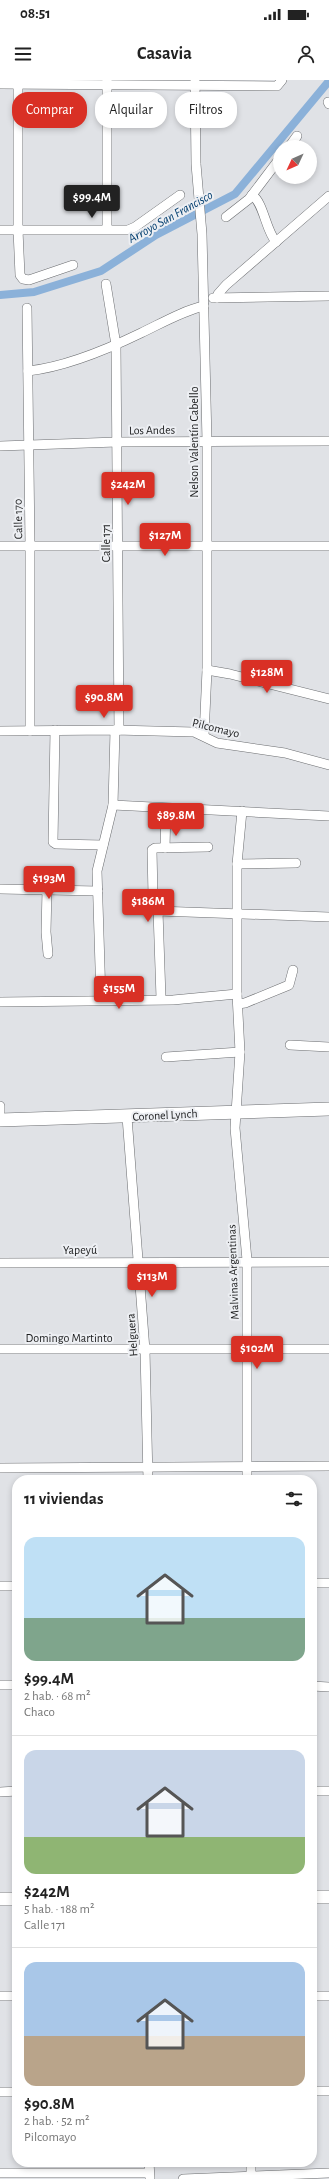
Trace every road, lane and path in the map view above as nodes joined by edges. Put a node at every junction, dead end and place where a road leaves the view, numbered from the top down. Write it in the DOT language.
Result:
graph roads {
  1 [pos="282,81"];
  2 [pos="18,82"];
  3 [pos="107,82"];
  4 [pos="195,83"];
  5 [pos="0,84"];
  6 [pos="297,136"];
  7 [pos="294,140"];
  8 [pos="273,167"];
  9 [pos="252,194"];
  10 [pos="180,196"];
  11 [pos="329,196"];
  12 [pos="226,217"];
  13 [pos="0,230"];
  14 [pos="18,230"];
  15 [pos="107,230"];
  16 [pos="276,242"];
  17 [pos="73,265"];
  18 [pos="106,284"];
  19 [pos="329,296"];
  20 [pos="218,298"];
  21 [pos="204,302"];
  22 [pos="27,308"];
  23 [pos="116,345"];
  24 [pos="28,371"];
  25 [pos="207,441"];
  26 [pos="329,441"];
  27 [pos="117,442"];
  28 [pos="0,446"];
  29 [pos="29,446"];
  30 [pos="30,545"];
  31 [pos="0,546"];
  32 [pos="118,546"];
  33 [pos="206,546"];
  34 [pos="329,546"];
  35 [pos="207,670"];
  36 [pos="329,699"];
  37 [pos="30,730"];
  38 [pos="55,730"];
  39 [pos="117,730"];
  40 [pos="0,731"];
  41 [pos="204,736"];
  42 [pos="329,764"];
  43 [pos="113,805"];
  44 [pos="166,809"];
  45 [pos="242,810"];
  46 [pos="329,816"];
  47 [pos="103,846"];
  48 [pos="208,847"];
  49 [pos="165,848"];
  50 [pos="296,863"];
  51 [pos="237,864"];
  52 [pos="0,889"];
  53 [pos="47,890"];
  54 [pos="98,891"];
  55 [pos="158,911"];
  56 [pos="329,913"];
  57 [pos="237,914"];
  58 [pos="329,916"];
  59 [pos="48,954"];
  60 [pos="293,970"];
  61 [pos="237,994"];
  62 [pos="162,998"];
  63 [pos="101,999"];
  64 [pos="0,1002"];
  65 [pos="238,1004"];
  66 [pos="290,1045"];
  67 [pos="329,1047"];
  68 [pos="240,1052"];
  69 [pos="166,1057"];
  70 [pos="0,1106"];
  71 [pos="329,1109"];
  72 [pos="0,1112"];
  73 [pos="236,1112"];
  74 [pos="126,1117"];
  75 [pos="0,1120"];
  76 [pos="247,1260"];
  77 [pos="138,1262"];
  78 [pos="329,1262"];
  79 [pos="0,1263"];
  80 [pos="246,1348"];
  81 [pos="0,1349"];
  82 [pos="329,1349"];
  83 [pos="145,1350"];
  84 [pos="329,1466"];
  85 [pos="247,1467"];
  86 [pos="0,1468"];
  87 [pos="148,1468"];
  88 [pos="148,1475"];
  89 [pos="248,1475"];
  90 [pos="329,1583"];
  91 [pos="317,1584"];
  92 [pos="0,1586"];
  93 [pos="12,1586"];
  94 [pos="0,1685"];
  95 [pos="12,1685"];
  96 [pos="317,1686"];
  97 [pos="329,1687"];
  98 [pos="317,1791"];
  99 [pos="329,1791"];
  100 [pos="0,1792"];
  101 [pos="12,1792"];
  102 [pos="317,1897"];
  103 [pos="329,1897"];
  104 [pos="0,1899"];
  105 [pos="12,1899"];
  106 [pos="0,1996"];
  107 [pos="12,1996"];
  108 [pos="317,1996"];
  109 [pos="329,1996"];
  110 [pos="317,2091"];
  111 [pos="329,2091"];
  112 [pos="0,2092"];
  113 [pos="12,2092"];
  114 [pos="251,2167"];
  115 [pos="0,2173"];
  116 [pos="329,2173"];
  117 [pos="149,2176"];
  118 [pos="251,2176"];
  119 [pos="306,2176"];
  120 [pos="184,2179"];
  1 -- 4 [label="street"];
  2 -- 3 [label="street"];
  2 -- 5 [label="street"];
  2 -- 14 [label="street"];
  3 -- 4 [label="street"];
  3 -- 15 [label="street"];
  4 -- 21 [label="street, Nelson Valentín Cabello"];
  6 -- 7 [label="street"];
  8 -- 9 [label="street"];
  9 -- 12 [label="street"];
  9 -- 16 [label="street"];
  10 -- 15 [label="street"];
  11 -- 16 [label="street"];
  13 -- 14 [label="street"];
  14 -- 15 [label="street"];
  14 -- 17 [label="street"];
  16 -- 20 [label="street"];
  18 -- 23 [label="street, Calle 171"];
  19 -- 20 [label="street"];
  20 -- 21 [label="street"];
  21 -- 23 [label="street"];
  21 -- 25 [label="street, Nelson Valentín Cabello"];
  22 -- 24 [label="street, Calle 170"];
  23 -- 24 [label="street"];
  23 -- 27 [label="street, Calle 171"];
  24 -- 29 [label="street, Calle 170"];
  25 -- 26 [label="street, Los Andes"];
  25 -- 27 [label="street, Los Andes"];
  25 -- 33 [label="street, Nelson Valentín Cabello"];
  27 -- 29 [label="street, Los Andes"];
  27 -- 32 [label="street, Calle 171"];
  28 -- 29 [label="street, Los Andes"];
  29 -- 30 [label="street, Calle 170"];
  30 -- 31 [label="street"];
  30 -- 32 [label="street"];
  30 -- 37 [label="street, Calle 170"];
  32 -- 33 [label="street"];
  32 -- 39 [label="street, Calle 171"];
  33 -- 34 [label="street"];
  33 -- 35 [label="street, Nelson Valentín Cabello"];
  35 -- 36 [label="street"];
  35 -- 41 [label="street, Nelson Valentín Cabello"];
  37 -- 38 [label="street, Pilcomayo"];
  37 -- 40 [label="street, Pilcomayo"];
  38 -- 39 [label="street, Pilcomayo"];
  38 -- 47 [label="street"];
  39 -- 41 [label="street, Pilcomayo"];
  39 -- 43 [label="street, Calle 171"];
  41 -- 42 [label="street, Pilcomayo"];
  43 -- 44 [label="street"];
  43 -- 47 [label="street, Calle 171"];
  44 -- 45 [label="street"];
  44 -- 49 [label="street"];
  45 -- 46 [label="street"];
  45 -- 51 [label="street"];
  47 -- 54 [label="street, Calle 171"];
  48 -- 49 [label="street"];
  49 -- 55 [label="street"];
  50 -- 51 [label="street"];
  51 -- 57 [label="street"];
  52 -- 53 [label="street"];
  53 -- 54 [label="street"];
  53 -- 59 [label="street"];
  54 -- 63 [label="street, Calle 171"];
  55 -- 57 [label="street"];
  55 -- 62 [label="street"];
  56 -- 58 [label="street"];
  57 -- 58 [label="street"];
  57 -- 61 [label="street"];
  60 -- 65 [label="street"];
  61 -- 62 [label="street"];
  61 -- 65 [label="street"];
  62 -- 63 [label="street"];
  63 -- 64 [label="street"];
  65 -- 68 [label="street"];
  66 -- 67 [label="street"];
  68 -- 69 [label="street"];
  68 -- 73 [label="street"];
  70 -- 72 [label="street"];
  71 -- 73 [label="main road, Coronel Lynch"];
  73 -- 74 [label="main road, Coronel Lynch"];
  73 -- 76 [label="street, Malvinas Argentinas"];
  74 -- 75 [label="main road, Coronel Lynch"];
  74 -- 77 [label="street, Helguera"];
  76 -- 77 [label="street, Yapeyú"];
  76 -- 78 [label="street, Yapeyú"];
  76 -- 80 [label="street, Malvinas Argentinas"];
  77 -- 79 [label="street, Yapeyú"];
  77 -- 83 [label="street, Helguera"];
  80 -- 82 [label="street, Domingo Martinto"];
  80 -- 83 [label="street, Domingo Martinto"];
  80 -- 85 [label="street, Malvinas Argentinas"];
  81 -- 83 [label="street, Domingo Martinto"];
  83 -- 87 [label="street, Helguera"];
  84 -- 85 [label="street"];
  85 -- 87 [label="street"];
  85 -- 89 [label="street, Malvinas Argentinas"];
  86 -- 87 [label="street"];
  87 -- 88 [label="street, Helguera"];
  90 -- 91 [label="street"];
  92 -- 93 [label="street"];
  94 -- 95 [label="street"];
  96 -- 97 [label="street"];
  98 -- 99 [label="street"];
  100 -- 101 [label="street"];
  102 -- 103 [label="main road"];
  104 -- 105 [label="main road"];
  106 -- 107 [label="street"];
  108 -- 109 [label="street"];
  110 -- 111 [label="street"];
  112 -- 113 [label="street"];
  114 -- 118 [label="street"];
  115 -- 117 [label="street"];
  116 -- 119 [label="street"];
  118 -- 119 [label="street"];
  118 -- 120 [label="street"];
}
